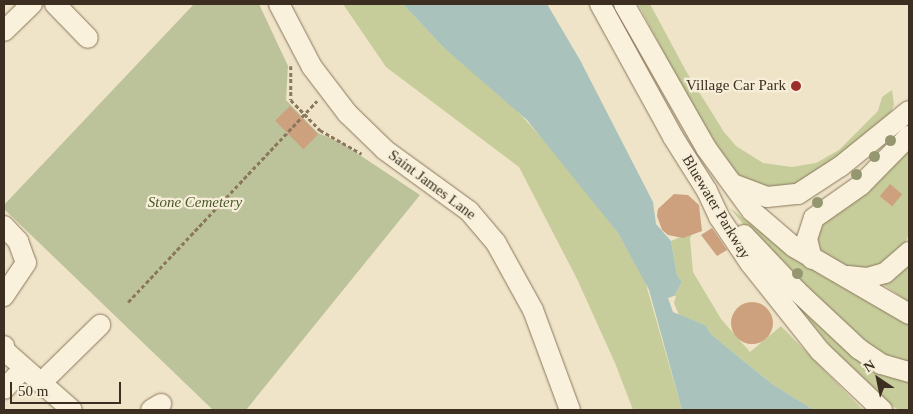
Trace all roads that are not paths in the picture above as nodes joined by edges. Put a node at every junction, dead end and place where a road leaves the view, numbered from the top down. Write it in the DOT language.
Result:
graph roads {
  1 [pos="32,4"];
  2 [pos="55,4"];
  3 [pos="280,4"];
  4 [pos="600,4"];
  5 [pos="624,4"];
  6 [pos="4,31"];
  7 [pos="88,38"];
  8 [pos="909,111"];
  9 [pos="909,136"];
  10 [pos="727,180"];
  11 [pos="707,191"];
  12 [pos="4,226"];
  13 [pos="909,252"];
  14 [pos="812,259"];
  15 [pos="834,271"];
  16 [pos="4,296"];
  17 [pos="909,314"];
  18 [pos="100,325"];
  19 [pos="4,346"];
  20 [pos="24,368"];
  21 [pos="909,372"];
  22 [pos="41,383"];
  23 [pos="4,389"];
  24 [pos="72,410"];
  25 [pos="570,410"];
  26 [pos="882,410"];
  1 -- 6 [label="street"];
  2 -- 7 [label="street"];
  3 -- 25 [label="street, Saint James Lane"];
  4 -- 11 [label="street, Bluewater Parkway"];
  5 -- 10 [label="street, Bluewater Parkway"];
  8 -- 10 [label="street"];
  9 -- 14 [label="street"];
  10 -- 14 [label="street, Bluewater Parkway"];
  11 -- 21 [label="street"];
  11 -- 26 [label="street, Bluewater Parkway"];
  12 -- 16 [label="street"];
  13 -- 15 [label="street"];
  14 -- 15 [label="street, Bluewater Parkway"];
  15 -- 17 [label="street, Bluewater Parkway"];
  18 -- 22 [label="street"];
  19 -- 20 [label="street"];
  20 -- 22 [label="street"];
  20 -- 23 [label="street"];
  22 -- 24 [label="street"];
}
